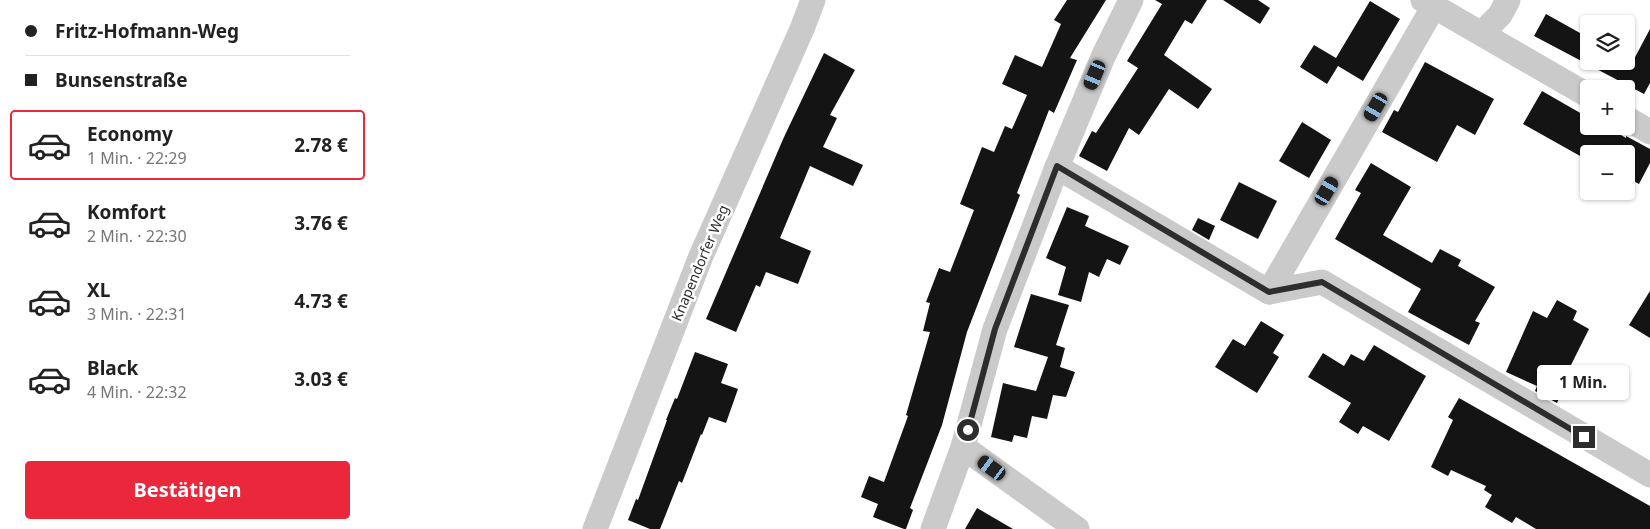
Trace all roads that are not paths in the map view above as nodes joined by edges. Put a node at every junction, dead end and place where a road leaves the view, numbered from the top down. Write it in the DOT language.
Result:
graph roads {
  1 [pos="813,0"];
  2 [pos="1131,0"];
  3 [pos="1508,0"];
  4 [pos="1429,3"];
  5 [pos="1482,34"];
  6 [pos="1580,91"];
  7 [pos="1635,123"];
  8 [pos="1650,132"];
  9 [pos="1057,166"];
  10 [pos="1269,292"];
  11 [pos="963,447"];
  12 [pos="1650,475"];
  13 [pos="595,529"];
  14 [pos="933,529"];
  15 [pos="1077,529"];
  1 -- 13 [label="street, Knapendorfer Weg"];
  2 -- 9 [label="street"];
  3 -- 5 [label="street"];
  4 -- 5 [label="street"];
  4 -- 10 [label="street"];
  5 -- 6 [label="street"];
  7 -- 8 [label="street"];
  9 -- 10 [label="street"];
  9 -- 11 [label="street"];
  10 -- 12 [label="street"];
  11 -- 14 [label="street"];
  11 -- 15 [label="street"];
}
